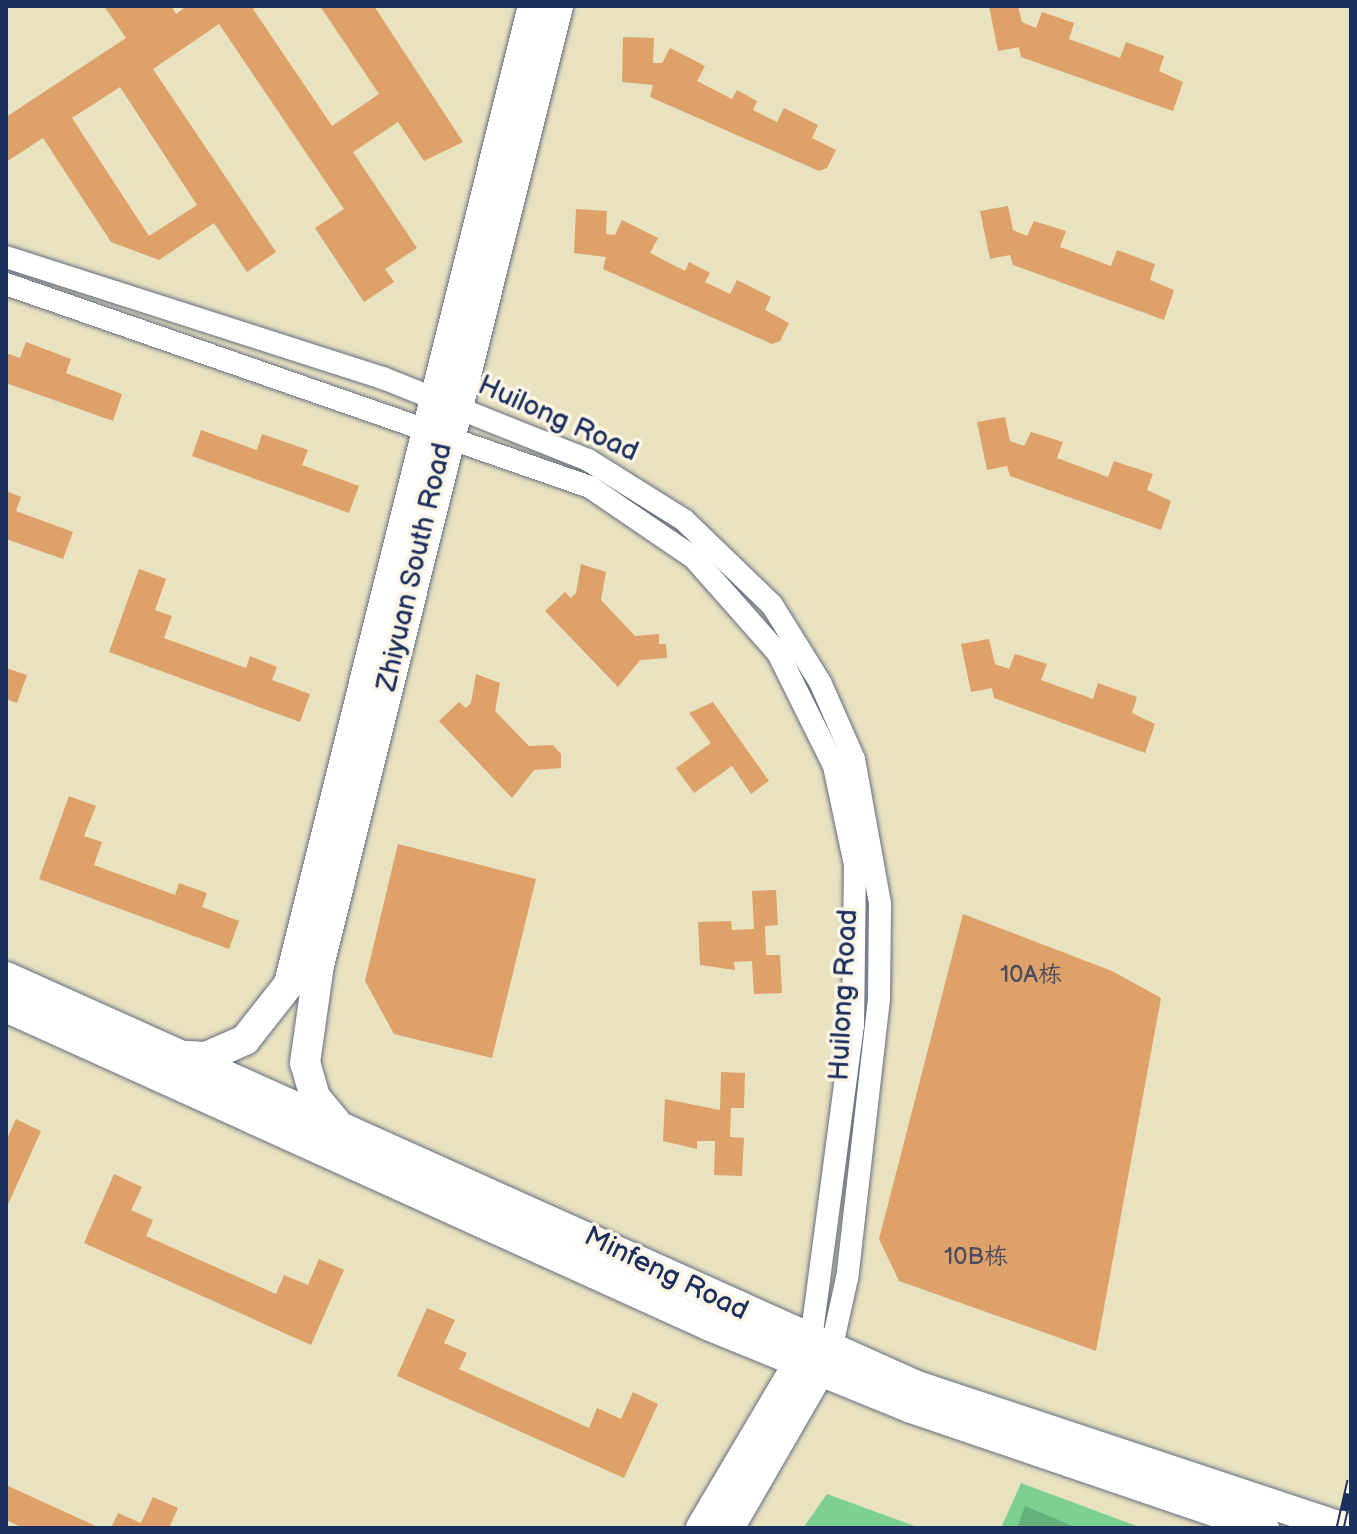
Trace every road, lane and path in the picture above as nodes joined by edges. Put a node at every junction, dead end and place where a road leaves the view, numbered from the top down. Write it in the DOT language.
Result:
graph roads {
  1 [pos="533,6"];
  2 [pos="558,6"];
  3 [pos="6,257"];
  4 [pos="6,284"];
  5 [pos="440,415"];
  6 [pos="6,977"];
  7 [pos="6,1007"];
  8 [pos="186,1056"];
  9 [pos="337,1123"];
  10 [pos="816,1356"];
  11 [pos="701,1528"];
  12 [pos="729,1528"];
  13 [pos="1264,1528"];
  14 [pos="1343,1528"];
  1 -- 5 [label="main road, Zhiyuan South Road"];
  2 -- 5 [label="main road, Zhiyuan South Road"];
  3 -- 5 [label="street, Huilong Road"];
  4 -- 5 [label="street, Huilong Road"];
  5 -- 8 [label="main road, Zhiyuan South Road"];
  5 -- 9 [label="main road, Zhiyuan South Road"];
  5 -- 10 [label="street, Huilong Road"];
  6 -- 8 [label="main road, Minfeng Road"];
  7 -- 10 [label="main road, Minfeng Road"];
  8 -- 9 [label="main road, Minfeng Road"];
  9 -- 10 [label="main road, Minfeng Road"];
  10 -- 11 [label="main road"];
  10 -- 12 [label="main road"];
  10 -- 13 [label="main road, Minfeng Road"];
  10 -- 14 [label="main road, Minfeng Road"];
}
